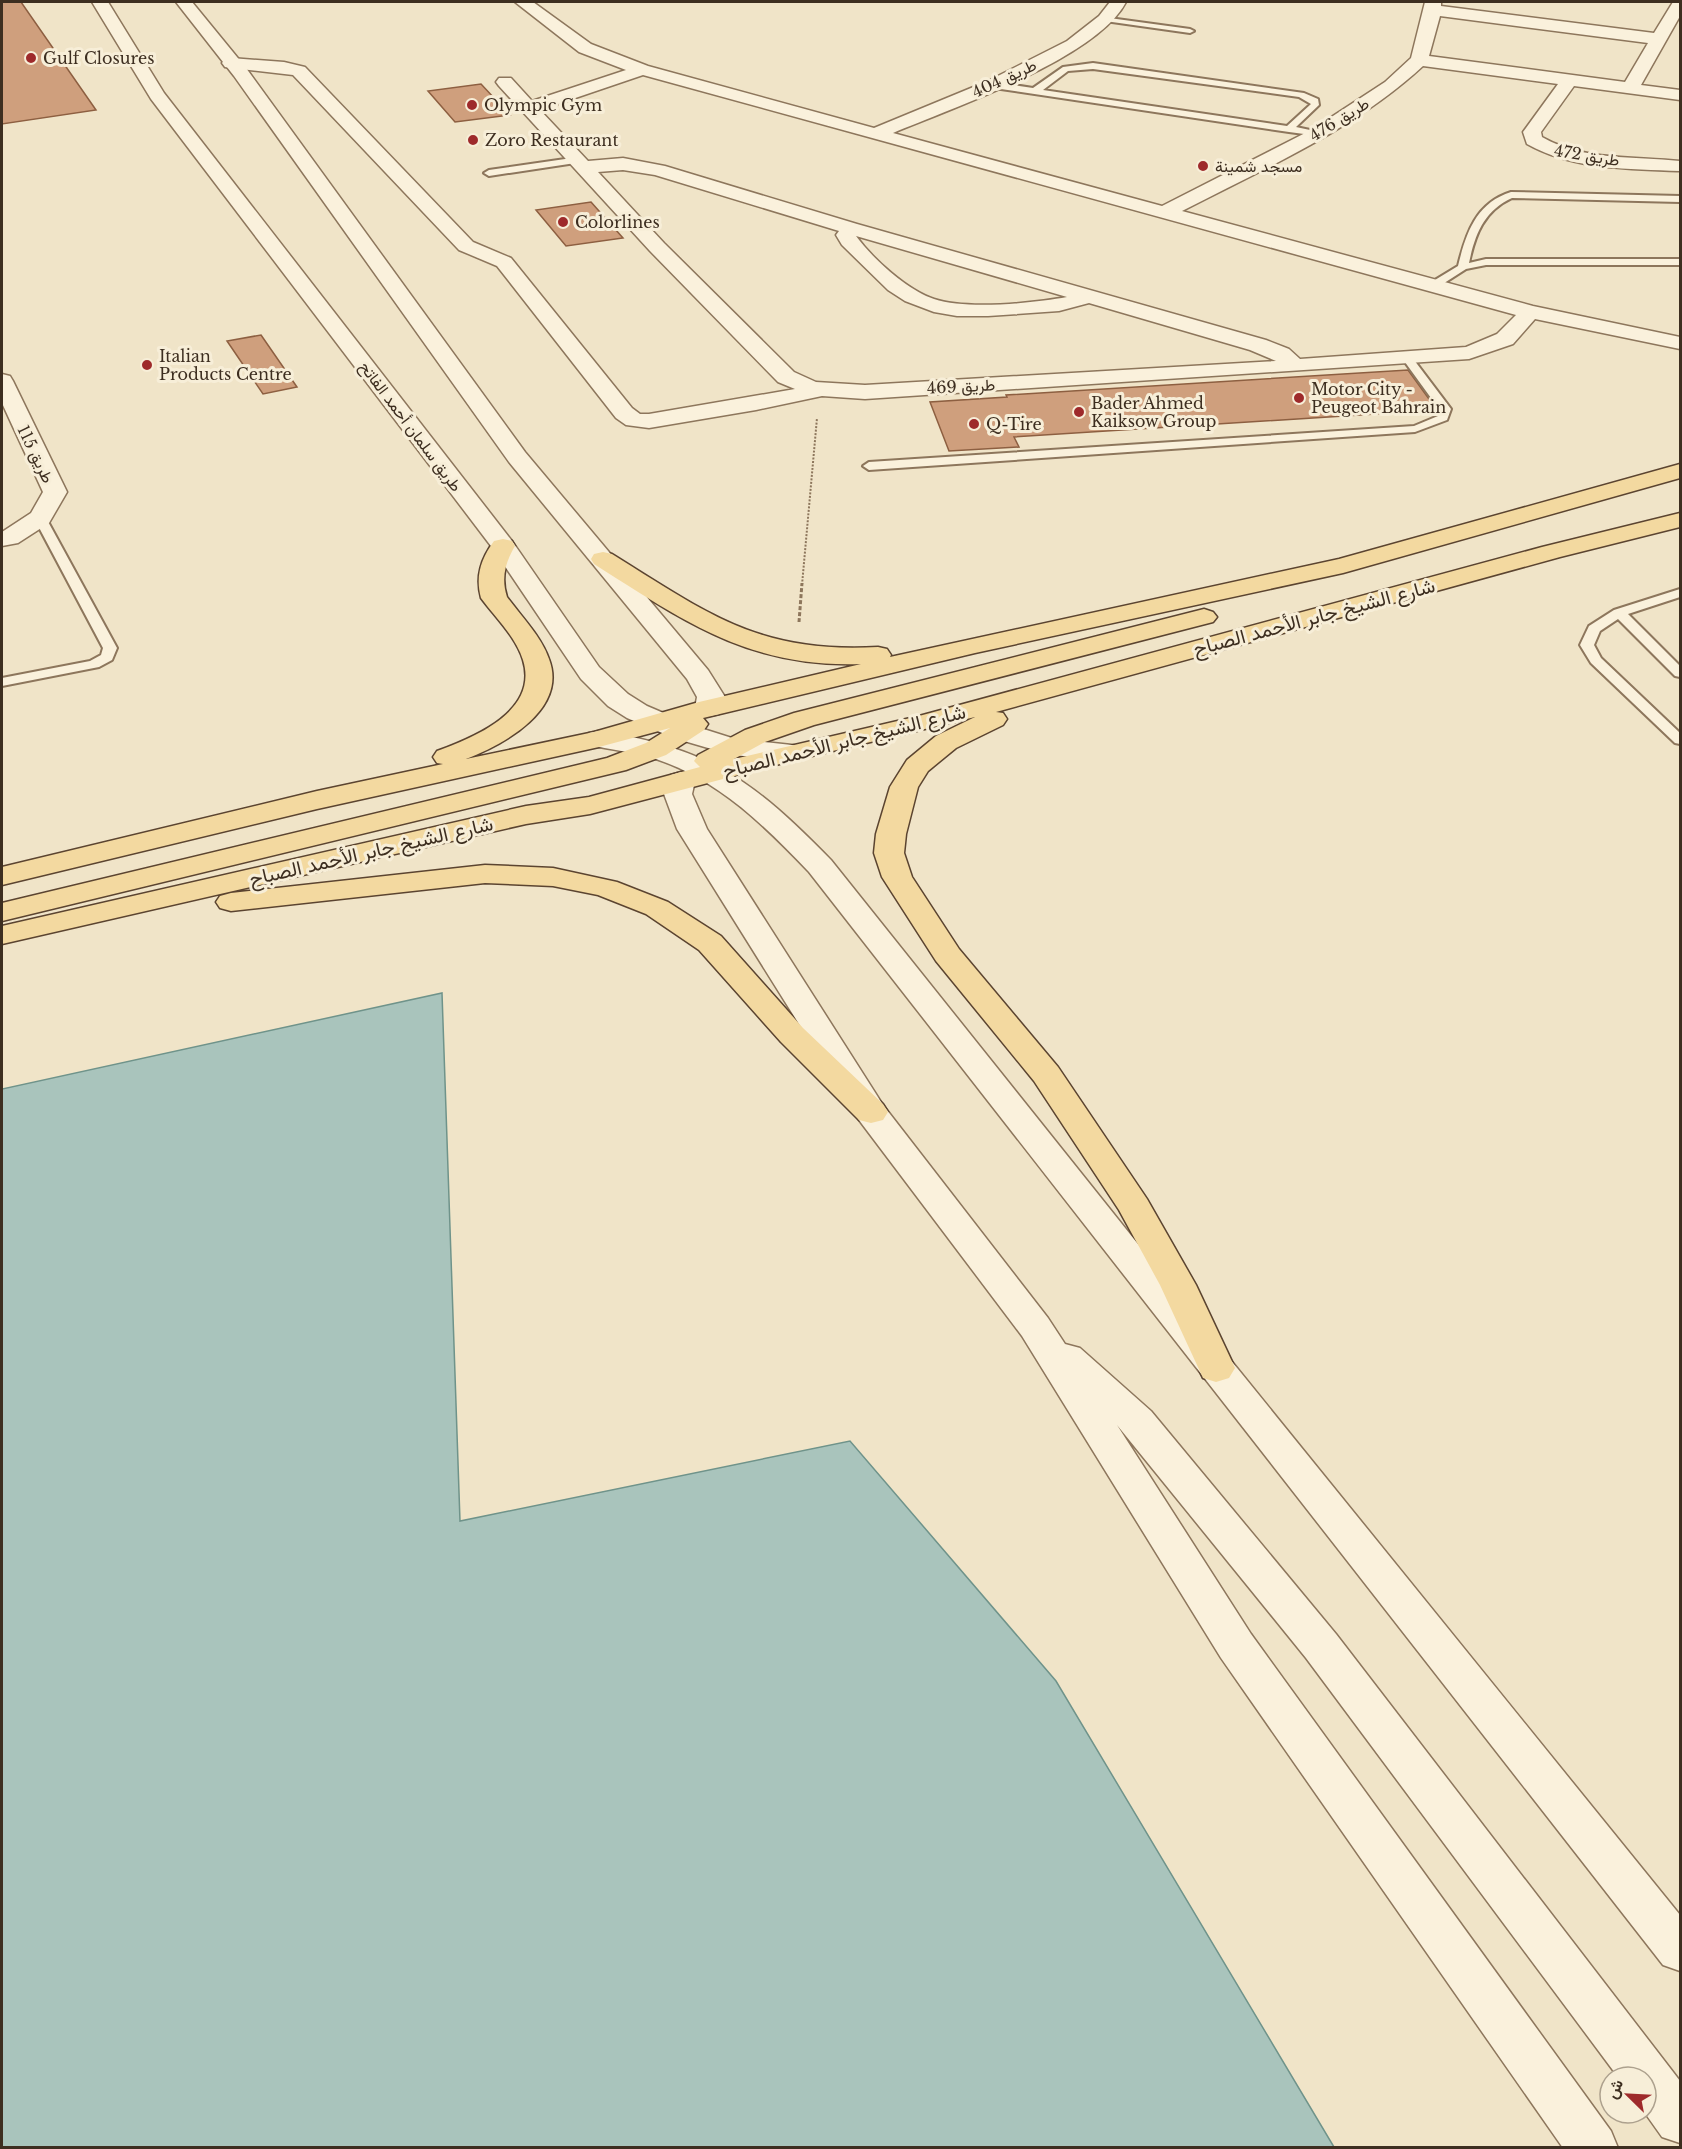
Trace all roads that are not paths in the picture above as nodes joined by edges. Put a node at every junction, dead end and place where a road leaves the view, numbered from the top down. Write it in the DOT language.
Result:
graph roads {
  1 [pos="100,2"];
  2 [pos="184,2"];
  3 [pos="523,2"];
  4 [pos="1118,2"];
  5 [pos="1525,2"];
  6 [pos="1680,3"];
  7 [pos="1433,6"];
  8 [pos="1105,19"];
  9 [pos="1511,20"];
  10 [pos="1190,31"];
  11 [pos="1659,39"];
  12 [pos="1419,60"];
  13 [pos="231,63"];
  14 [pos="642,70"];
  15 [pos="1570,80"];
  16 [pos="506,82"];
  17 [pos="994,85"];
  18 [pos="1630,88"];
  19 [pos="1035,91"];
  20 [pos="1680,95"];
  21 [pos="531,107"];
  22 [pos="1288,129"];
  23 [pos="875,134"];
  24 [pos="1319,134"];
  25 [pos="581,164"];
  26 [pos="1680,166"];
  27 [pos="489,173"];
  28 [pos="1680,199"];
  29 [pos="1165,212"];
  30 [pos="850,228"];
  31 [pos="1680,262"];
  32 [pos="1464,267"];
  33 [pos="1434,285"];
  34 [pos="1087,296"];
  35 [pos="1530,312"];
  36 [pos="1680,342"];
  37 [pos="1407,358"];
  38 [pos="1295,366"];
  39 [pos="2,381"];
  40 [pos="819,390"];
  41 [pos="869,465"];
  42 [pos="1680,471"];
  43 [pos="40,518"];
  44 [pos="1680,520"];
  45 [pos="2,540"];
  46 [pos="503,546"];
  47 [pos="603,559"];
  48 [pos="1343,566"];
  49 [pos="1680,593"];
  50 [pos="1619,613"];
  51 [pos="975,645"];
  52 [pos="1680,673"];
  53 [pos="2,682"];
  54 [pos="1055,687"];
  55 [pos="709,708"];
  56 [pos="667,735"];
  57 [pos="599,739"];
  58 [pos="1680,740"];
  59 [pos="732,747"];
  60 [pos="791,752"];
  61 [pos="698,774"];
  62 [pos="317,800"];
  63 [pos="2,876"];
  64 [pos="2,912"];
  65 [pos="74,920"];
  66 [pos="2,935"];
  67 [pos="871,1112"];
  68 [pos="1035,1327"];
  69 [pos="1216,1368"];
  70 [pos="1680,1950"];
  71 [pos="1680,2120"];
  72 [pos="1593,2148"];
  1 -- 46 [label="street, طريق سلمان أحمد الفاتح"];
  2 -- 13 [label="street"];
  3 -- 14 [label="street"];
  4 -- 8 [label="street, طريق 404"];
  5 -- 9 [label="street"];
  6 -- 11 [label="street"];
  7 -- 9 [label="street"];
  7 -- 12 [label="street"];
  8 -- 10 [label="lane"];
  8 -- 17 [label="street, طريق 404"];
  9 -- 11 [label="street"];
  11 -- 18 [label="street"];
  12 -- 15 [label="street"];
  12 -- 24 [label="street, طريق 476"];
  13 -- 40 [label="street"];
  13 -- 47 [label="street"];
  14 -- 21 [label="street"];
  14 -- 23 [label="street"];
  15 -- 18 [label="street"];
  15 -- 26 [label="street, طريق 472"];
  16 -- 21 [label="street, طريق 469"];
  17 -- 19 [label="lane"];
  17 -- 23 [label="street, طريق 404"];
  18 -- 20 [label="street"];
  19 -- 22 [label="lane"];
  19 -- 22 [label="lane"];
  21 -- 25 [label="street, طريق 469"];
  22 -- 24 [label="lane"];
  23 -- 29 [label="street"];
  24 -- 29 [label="street, طريق 476"];
  25 -- 27 [label="lane"];
  25 -- 30 [label="street"];
  25 -- 40 [label="street, طريق 469"];
  28 -- 32 [label="lane"];
  29 -- 33 [label="street"];
  30 -- 34 [label="street"];
  30 -- 34 [label="street"];
  31 -- 32 [label="lane"];
  32 -- 33 [label="lane"];
  33 -- 35 [label="street"];
  34 -- 38 [label="street"];
  35 -- 36 [label="street"];
  35 -- 37 [label="street, طريق 469"];
  37 -- 38 [label="street, طريق 469"];
  37 -- 41 [label="lane"];
  38 -- 40 [label="street, طريق 469"];
  39 -- 43 [label="street, طريق 115"];
  42 -- 48 [label="main road"];
  43 -- 45 [label="street, طريق 115"];
  43 -- 53 [label="lane"];
  44 -- 54 [label="main road, شارع الشيخ جابر الأحمد الصباح"];
  46 -- 56 [label="street, طريق سلمان أحمد الفاتح"];
  46 -- 62 [label="main road"];
  47 -- 51 [label="main road"];
  47 -- 55 [label="street"];
  48 -- 51 [label="main road"];
  48 -- 59 [label="main road"];
  49 -- 50 [label="lane"];
  50 -- 52 [label="lane"];
  50 -- 58 [label="lane"];
  51 -- 55 [label="main road"];
  54 -- 60 [label="main road, شارع الشيخ جابر الأحمد الصباح"];
  54 -- 69 [label="main road"];
  55 -- 56 [label="main road"];
  56 -- 57 [label="street"];
  56 -- 59 [label="street, طريق سلمان أحمد الفاتح"];
  56 -- 61 [label="street"];
  56 -- 64 [label="main road"];
  57 -- 62 [label="main road"];
  59 -- 60 [label="street, طريق سلمان أحمد الفاتح"];
  59 -- 61 [label="main road"];
  60 -- 61 [label="main road, شارع الشيخ جابر الأحمد الصباح"];
  61 -- 65 [label="main road, شارع الشيخ جابر الأحمد الصباح"];
  61 -- 67 [label="street"];
  61 -- 69 [label="street"];
  62 -- 63 [label="main road"];
  65 -- 66 [label="main road, شارع الشيخ جابر الأحمد الصباح"];
  65 -- 67 [label="main road"];
  67 -- 68 [label="street"];
  68 -- 71 [label="street"];
  68 -- 72 [label="street"];
  69 -- 70 [label="street"];
}
